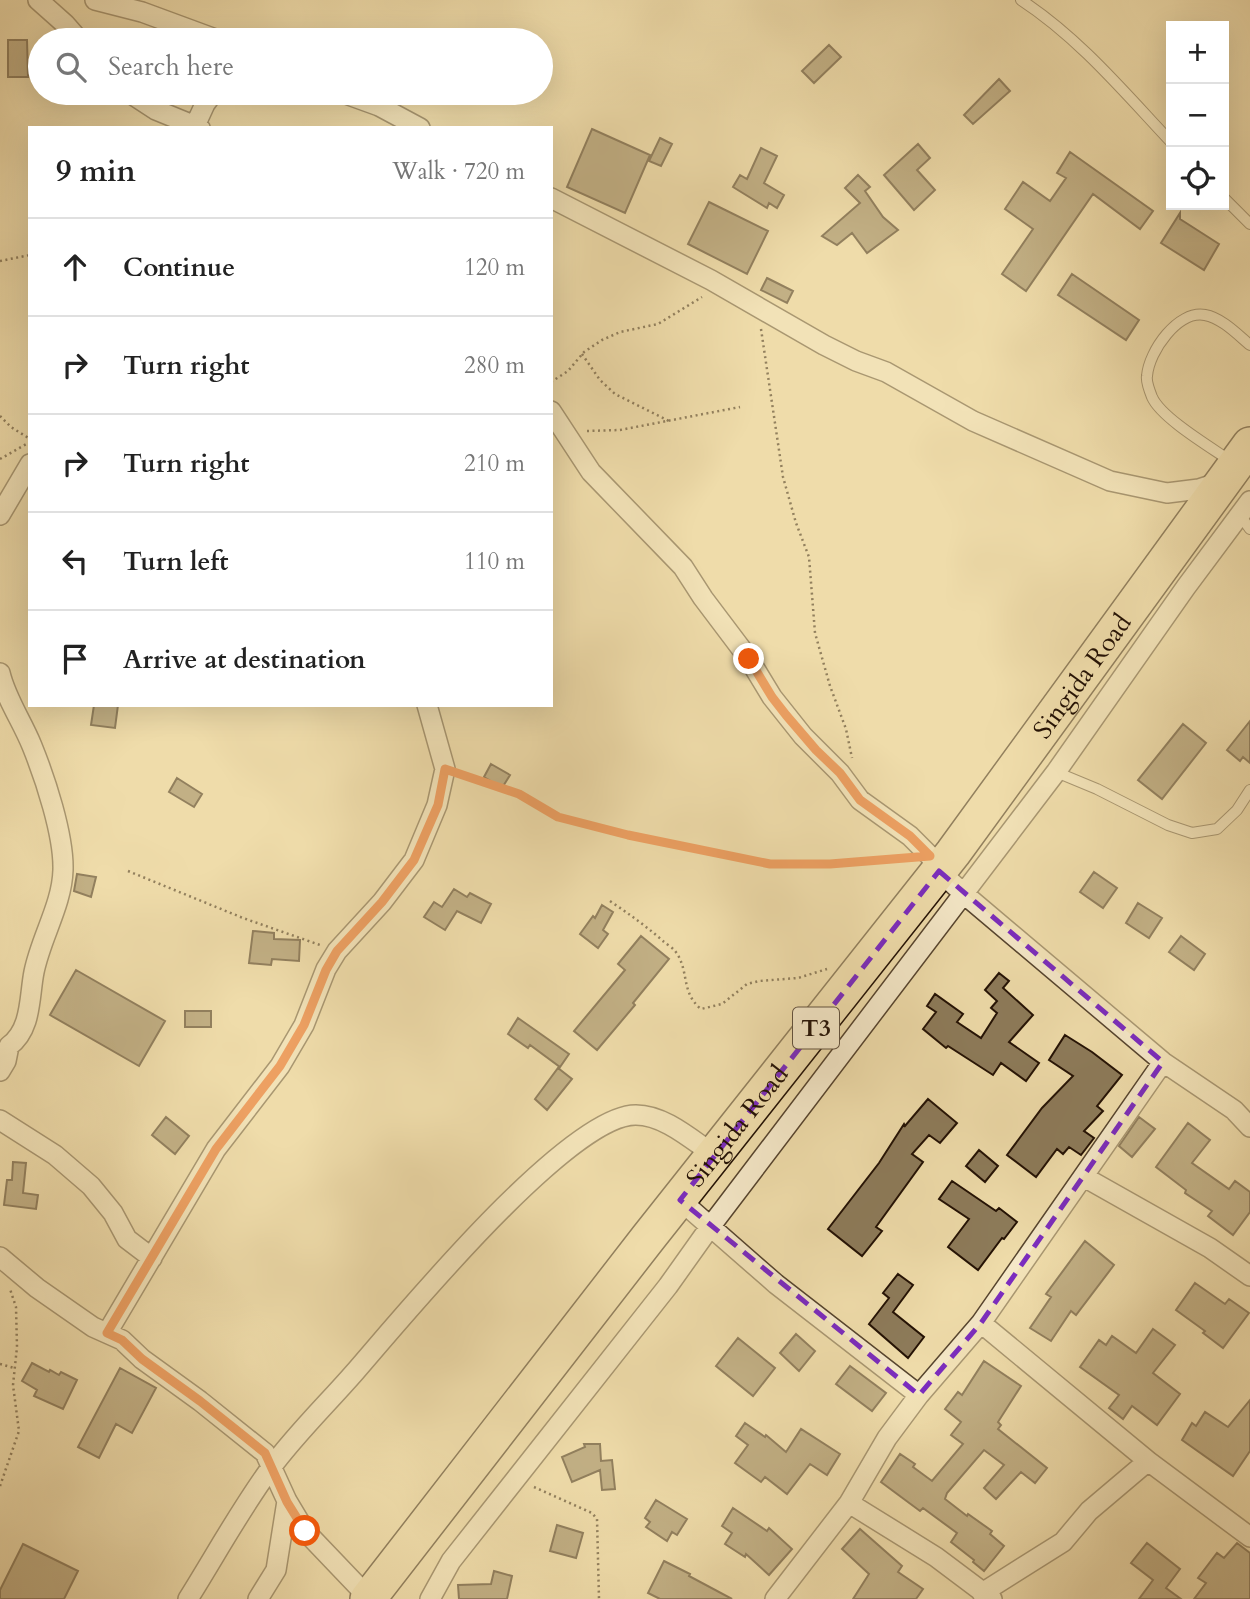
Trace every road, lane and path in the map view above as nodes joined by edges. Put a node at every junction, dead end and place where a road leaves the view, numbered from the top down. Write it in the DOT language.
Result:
graph roads {
  1 [pos="38,0"];
  2 [pos="95,0"];
  3 [pos="1021,0"];
  4 [pos="68,28"];
  5 [pos="185,28"];
  6 [pos="148,105"];
  7 [pos="205,105"];
  8 [pos="376,105"];
  9 [pos="195,126"];
  10 [pos="197,126"];
  11 [pos="416,126"];
  12 [pos="1166,137"];
  13 [pos="553,199"];
  14 [pos="1229,203"];
  15 [pos="1250,224"];
  16 [pos="28,255"];
  17 [pos="0,261"];
  18 [pos="737,295"];
  19 [pos="760,308"];
  20 [pos="1250,345"];
  21 [pos="582,354"];
  22 [pos="553,381"];
  23 [pos="740,407"];
  24 [pos="553,414"];
  25 [pos="0,416"];
  26 [pos="671,422"];
  27 [pos="566,432"];
  28 [pos="28,439"];
  29 [pos="28,441"];
  30 [pos="0,459"];
  31 [pos="28,467"];
  32 [pos="1242,489"];
  33 [pos="0,515"];
  34 [pos="0,673"];
  35 [pos="428,707"];
  36 [pos="445,769"];
  37 [pos="1056,772"];
  38 [pos="1250,790"];
  39 [pos="855,794"];
  40 [pos="128,870"];
  41 [pos="944,873"];
  42 [pos="610,901"];
  43 [pos="337,951"];
  44 [pos="832,968"];
  45 [pos="1163,1062"];
  46 [pos="0,1071"];
  47 [pos="1242,1110"];
  48 [pos="0,1120"];
  49 [pos="1250,1127"];
  50 [pos="716,1156"];
  51 [pos="1084,1177"];
  52 [pos="680,1200"];
  53 [pos="710,1227"];
  54 [pos="0,1257"];
  55 [pos="152,1258"];
  56 [pos="1250,1276"];
  57 [pos="8,1285"];
  58 [pos="981,1322"];
  59 [pos="107,1333"];
  60 [pos="0,1364"];
  61 [pos="15,1368"];
  62 [pos="919,1395"];
  63 [pos="1148,1461"];
  64 [pos="271,1468"];
  65 [pos="515,1477"];
  66 [pos="0,1486"];
  67 [pos="287,1502"];
  68 [pos="849,1503"];
  69 [pos="1250,1537"];
  70 [pos="987,1596"];
  71 [pos="187,1599"];
  72 [pos="258,1599"];
  73 [pos="369,1599"];
  74 [pos="430,1599"];
  75 [pos="599,1599"];
  76 [pos="775,1599"];
  1 -- 4 [label="street"];
  2 -- 5 [label="street"];
  3 -- 12 [label="lane"];
  6 -- 9 [label="street"];
  7 -- 10 [label="street"];
  8 -- 11 [label="street"];
  13 -- 18 [label="street"];
  14 -- 15 [label="lane"];
  16 -- 17 [label="path"];
  18 -- 19 [label="street"];
  18 -- 21 [label="path"];
  19 -- 32 [label="street"];
  19 -- 39 [label="path"];
  20 -- 32 [label="lane"];
  21 -- 22 [label="path"];
  21 -- 26 [label="path"];
  23 -- 26 [label="path"];
  24 -- 27 [label="street"];
  25 -- 28 [label="path"];
  26 -- 27 [label="path"];
  27 -- 39 [label="street"];
  29 -- 30 [label="path"];
  31 -- 33 [label="street"];
  32 -- 37 [label="street"];
  32 -- 41 [label="highway, Singida Road / T3"];
  34 -- 46 [label="street"];
  35 -- 36 [label="street"];
  36 -- 41 [label="path"];
  36 -- 43 [label="street"];
  37 -- 38 [label="lane"];
  37 -- 41 [label="street"];
  39 -- 41 [label="street"];
  40 -- 43 [label="path"];
  41 -- 45 [label="street"];
  41 -- 50 [label="highway, Singida Road / T3"];
  41 -- 53 [label="street"];
  42 -- 44 [label="path"];
  43 -- 55 [label="street"];
  45 -- 47 [label="street"];
  45 -- 51 [label="street"];
  47 -- 49 [label="street"];
  48 -- 55 [label="street"];
  50 -- 52 [label="highway, Singida Road / T3"];
  50 -- 64 [label="street"];
  51 -- 56 [label="street"];
  51 -- 58 [label="street"];
  52 -- 53 [label="street"];
  52 -- 73 [label="highway, Singida Road / T3"];
  53 -- 62 [label="street"];
  53 -- 65 [label="street"];
  54 -- 59 [label="street"];
  55 -- 59 [label="street"];
  57 -- 61 [label="path"];
  58 -- 62 [label="street"];
  58 -- 63 [label="street"];
  59 -- 64 [label="street"];
  60 -- 61 [label="path"];
  61 -- 66 [label="path"];
  62 -- 68 [label="street"];
  63 -- 69 [label="street"];
  63 -- 70 [label="street"];
  64 -- 67 [label="street"];
  64 -- 71 [label="street"];
  65 -- 74 [label="street"];
  65 -- 75 [label="path"];
  67 -- 72 [label="street"];
  67 -- 73 [label="street"];
  68 -- 70 [label="street"];
  68 -- 76 [label="street"];
}
